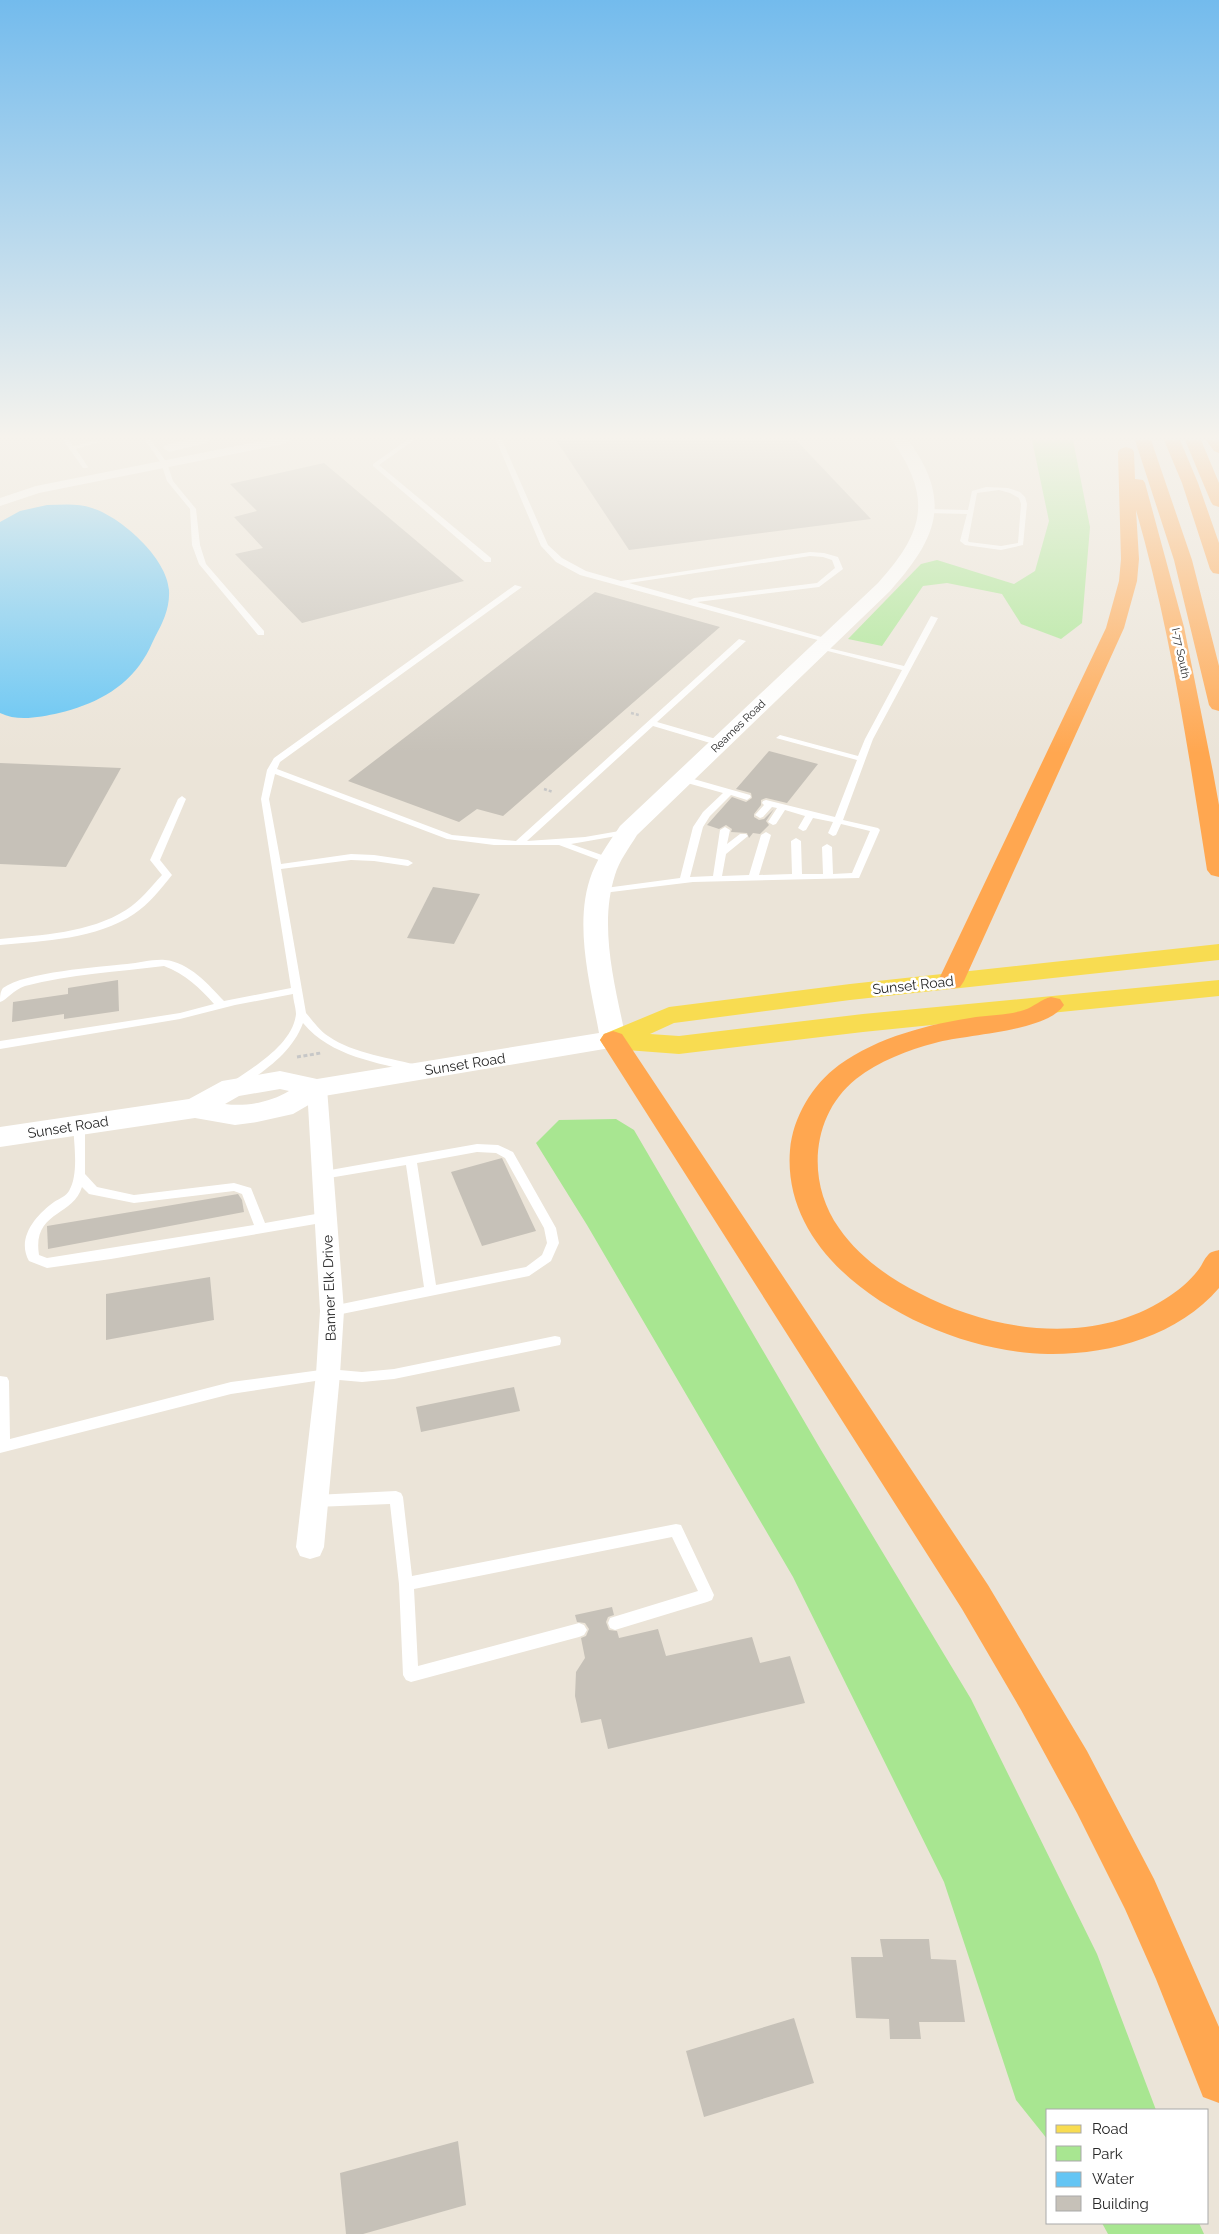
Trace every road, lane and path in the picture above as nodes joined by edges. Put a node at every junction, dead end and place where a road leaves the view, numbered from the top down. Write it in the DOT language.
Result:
graph roads {
  1 [pos="196,544"];
  2 [pos="469,544"];
  3 [pos="543,544"];
  4 [pos="917,544"];
  5 [pos="969,544"];
  6 [pos="1021,544"];
  7 [pos="1130,544"];
  8 [pos="1155,544"];
  9 [pos="1176,544"];
  10 [pos="1211,544"];
  11 [pos="488,560"];
  12 [pos="1219,569"];
  13 [pos="620,583"];
  14 [pos="518,587"];
  15 [pos="686,601"];
  16 [pos="934,618"];
  17 [pos="261,633"];
  18 [pos="742,641"];
  19 [pos="824,644"];
  20 [pos="907,669"];
  21 [pos="1219,705"];
  22 [pos="652,723"];
  23 [pos="780,738"];
  24 [pos="720,743"];
  25 [pos="861,758"];
  26 [pos="271,770"];
  27 [pos="682,779"];
  28 [pos="729,792"];
  29 [pos="747,797"];
  30 [pos="182,799"];
  31 [pos="782,808"];
  32 [pos="760,815"];
  33 [pos="810,815"];
  34 [pos="774,822"];
  35 [pos="838,822"];
  36 [pos="802,828"];
  37 [pos="725,830"];
  38 [pos="628,831"];
  39 [pos="833,833"];
  40 [pos="766,835"];
  41 [pos="742,836"];
  42 [pos="796,841"];
  43 [pos="520,842"];
  44 [pos="557,843"];
  45 [pos="827,847"];
  46 [pos="721,853"];
  47 [pos="610,861"];
  48 [pos="408,863"];
  49 [pos="277,867"];
  50 [pos="1219,870"];
  51 [pos="828,876"];
  52 [pos="796,877"];
  53 [pos="717,878"];
  54 [pos="753,878"];
  55 [pos="684,880"];
  56 [pos="598,892"];
  57 [pos="0,942"];
  58 [pos="1219,952"];
  59 [pos="951,981"];
  60 [pos="1219,988"];
  61 [pos="297,990"];
  62 [pos="0,999"];
  63 [pos="221,1005"];
  64 [pos="1051,1005"];
  65 [pos="300,1014"];
  66 [pos="612,1040"];
  67 [pos="0,1045"];
  68 [pos="328,1052"];
  69 [pos="293,1058"];
  70 [pos="424,1071"];
  71 [pos="232,1088"];
  72 [pos="317,1088"];
  73 [pos="195,1108"];
  74 [pos="79,1126"];
  75 [pos="0,1138"];
  76 [pos="410,1160"];
  77 [pos="323,1175"];
  78 [pos="80,1176"];
  79 [pos="326,1217"];
  80 [pos="261,1228"];
  81 [pos="1219,1262"];
  82 [pos="431,1290"];
  83 [pos="332,1311"];
  84 [pos="555,1341"];
  85 [pos="328,1374"];
  86 [pos="0,1382"];
  87 [pos="2,1447"];
  88 [pos="315,1501"];
  89 [pos="310,1547"];
  90 [pos="406,1584"];
  91 [pos="616,1623"];
  92 [pos="579,1630"];
  93 [pos="1219,2081"];
  1 -- 17 [label="lane"];
  2 -- 11 [label="lane"];
  3 -- 13 [label="lane"];
  4 -- 19 [label="main road, Reames Road"];
  5 -- 6 [label="lane"];
  7 -- 59 [label="highway"];
  8 -- 50 [label="highway, I-77 South"];
  9 -- 21 [label="highway"];
  10 -- 12 [label="highway"];
  13 -- 15 [label="lane"];
  13 -- 15 [label="lane"];
  14 -- 26 [label="lane"];
  15 -- 19 [label="lane"];
  16 -- 20 [label="lane"];
  18 -- 22 [label="lane"];
  19 -- 20 [label="lane"];
  19 -- 24 [label="main road, Reames Road"];
  20 -- 25 [label="lane"];
  22 -- 24 [label="lane"];
  22 -- 43 [label="lane"];
  23 -- 25 [label="lane"];
  24 -- 27 [label="main road, Reames Road"];
  25 -- 35 [label="lane"];
  26 -- 43 [label="lane"];
  26 -- 49 [label="lane"];
  27 -- 28 [label="lane"];
  27 -- 38 [label="main road, Reames Road"];
  28 -- 29 [label="lane"];
  28 -- 55 [label="lane"];
  30 -- 57 [label="lane"];
  31 -- 32 [label="lane"];
  31 -- 33 [label="lane"];
  31 -- 34 [label="lane"];
  33 -- 35 [label="lane"];
  33 -- 36 [label="lane"];
  35 -- 39 [label="lane"];
  35 -- 51 [label="lane"];
  37 -- 46 [label="lane"];
  38 -- 44 [label="lane"];
  38 -- 47 [label="main road, Reames Road"];
  40 -- 54 [label="lane"];
  41 -- 46 [label="lane"];
  42 -- 52 [label="lane"];
  43 -- 44 [label="lane"];
  44 -- 47 [label="lane"];
  45 -- 51 [label="lane"];
  46 -- 53 [label="lane"];
  47 -- 56 [label="main road, Reames Road"];
  48 -- 49 [label="lane"];
  49 -- 61 [label="lane"];
  51 -- 52 [label="lane"];
  52 -- 54 [label="lane"];
  53 -- 54 [label="lane"];
  53 -- 55 [label="lane"];
  55 -- 56 [label="lane"];
  56 -- 66 [label="main road, Reames Road"];
  58 -- 59 [label="main road, Sunset Road"];
  59 -- 66 [label="main road, Sunset Road"];
  60 -- 64 [label="main road, Sunset Road"];
  61 -- 63 [label="lane"];
  61 -- 65 [label="lane"];
  62 -- 63 [label="lane"];
  63 -- 67 [label="lane"];
  64 -- 66 [label="main road, Sunset Road"];
  64 -- 81 [label="highway"];
  65 -- 70 [label="lane"];
  65 -- 71 [label="lane"];
  66 -- 70 [label="main road, Sunset Road"];
  66 -- 93 [label="highway"];
  68 -- 69 [label="path"];
  70 -- 72 [label="main road, Sunset Road"];
  71 -- 72 [label="main road, Sunset Road"];
  71 -- 73 [label="main road, Sunset Road"];
  72 -- 73 [label="main road, Sunset Road"];
  72 -- 77 [label="street, Banner Elk Drive"];
  73 -- 74 [label="main road, Sunset Road"];
  74 -- 75 [label="main road, Sunset Road"];
  74 -- 78 [label="lane"];
  76 -- 77 [label="lane"];
  76 -- 82 [label="lane"];
  76 -- 82 [label="lane"];
  77 -- 79 [label="street, Banner Elk Drive"];
  78 -- 80 [label="lane"];
  78 -- 80 [label="lane"];
  79 -- 80 [label="lane"];
  79 -- 83 [label="street, Banner Elk Drive"];
  82 -- 83 [label="lane"];
  83 -- 85 [label="street, Banner Elk Drive"];
  84 -- 85 [label="lane"];
  85 -- 87 [label="lane"];
  85 -- 88 [label="street, Banner Elk Drive"];
  86 -- 87 [label="lane"];
  88 -- 89 [label="street, Banner Elk Drive"];
  88 -- 90 [label="lane"];
  90 -- 91 [label="lane"];
  90 -- 92 [label="lane"];
}
